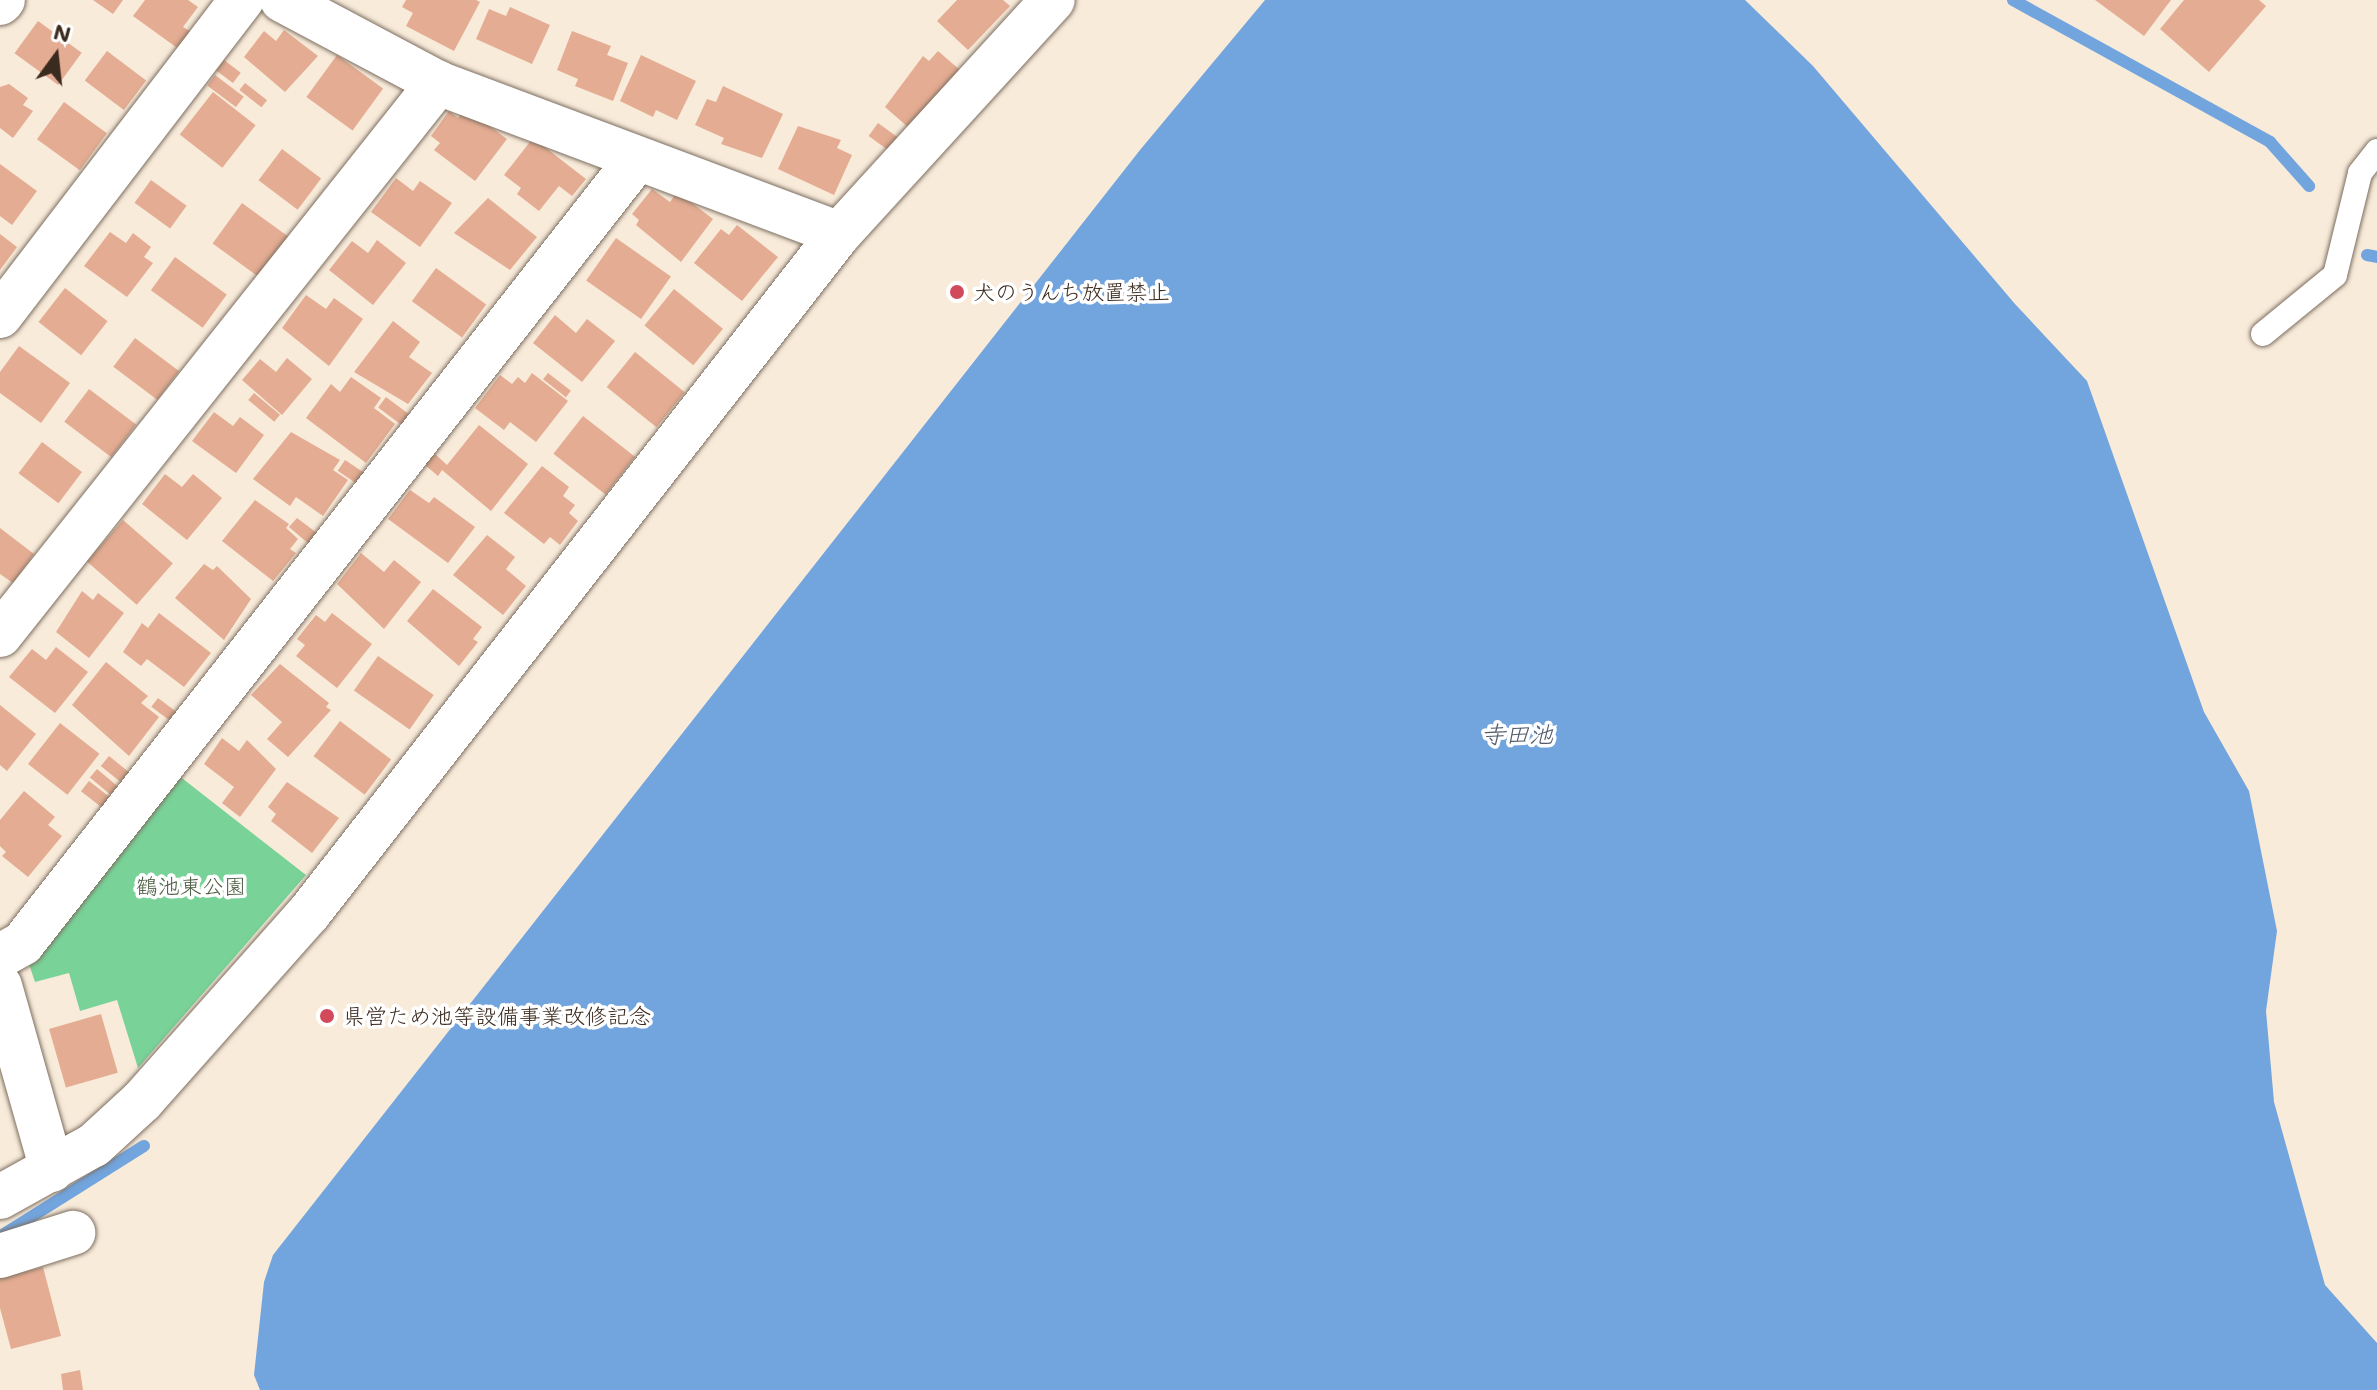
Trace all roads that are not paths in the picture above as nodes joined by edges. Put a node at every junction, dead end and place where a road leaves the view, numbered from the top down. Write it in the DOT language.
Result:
graph roads {
  1 [pos="242,0"];
  2 [pos="282,0"];
  3 [pos="1053,0"];
  4 [pos="438,83"];
  5 [pos="2377,151"];
  6 [pos="637,159"];
  7 [pos="839,234"];
  8 [pos="0,316"];
  9 [pos="2263,334"];
  10 [pos="0,635"];
  11 [pos="0,956"];
  12 [pos="0,986"];
  13 [pos="52,1170"];
  14 [pos="0,1197"];
  15 [pos="73,1233"];
  16 [pos="0,1256"];
  1 -- 8 [label="street"];
  2 -- 4 [label="street"];
  3 -- 7 [label="street"];
  4 -- 6 [label="street"];
  4 -- 10 [label="street"];
  5 -- 9 [label="lane"];
  6 -- 7 [label="street"];
  6 -- 11 [label="street"];
  7 -- 13 [label="street"];
  12 -- 13 [label="street"];
  13 -- 14 [label="street"];
  15 -- 16 [label="street"];
}
